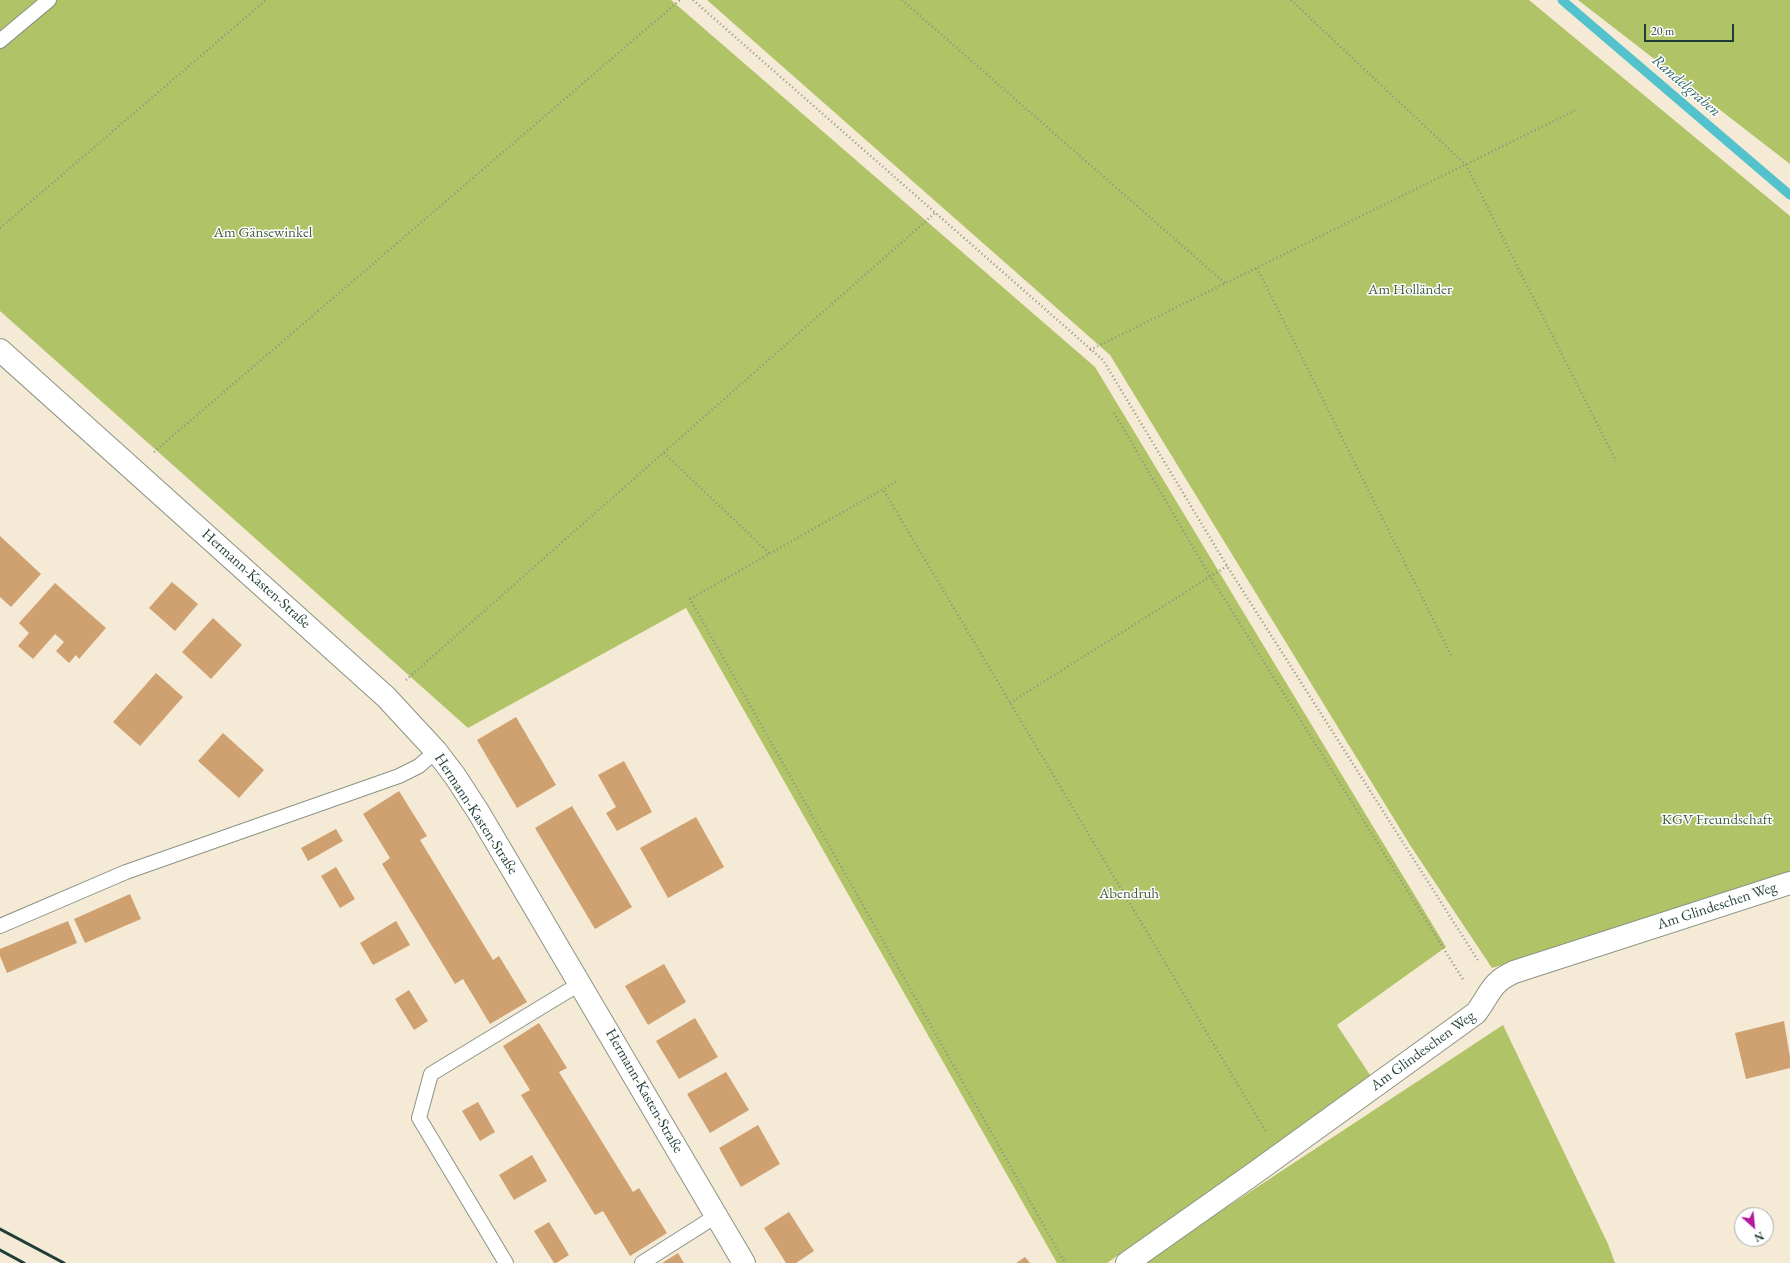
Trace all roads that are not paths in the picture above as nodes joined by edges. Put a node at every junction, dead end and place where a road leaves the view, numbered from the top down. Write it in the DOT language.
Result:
graph roads {
  1 [pos="49,0"];
  2 [pos="0,41"];
  3 [pos="0,350"];
  4 [pos="436,751"];
  5 [pos="1790,883"];
  6 [pos="0,926"];
  7 [pos="581,983"];
  8 [pos="716,1216"];
  9 [pos="506,1263"];
  10 [pos="642,1263"];
  11 [pos="744,1263"];
  12 [pos="1127,1263"];
  1 -- 2 [label="lane"];
  3 -- 4 [label="street, Hermann-Kasten-Straße"];
  4 -- 6 [label="lane"];
  4 -- 7 [label="street, Hermann-Kasten-Straße"];
  5 -- 12 [label="street, Am Glindeschen Weg"];
  7 -- 8 [label="street, Hermann-Kasten-Straße"];
  7 -- 9 [label="lane"];
  8 -- 10 [label="lane"];
  8 -- 11 [label="street, Hermann-Kasten-Straße"];
}
